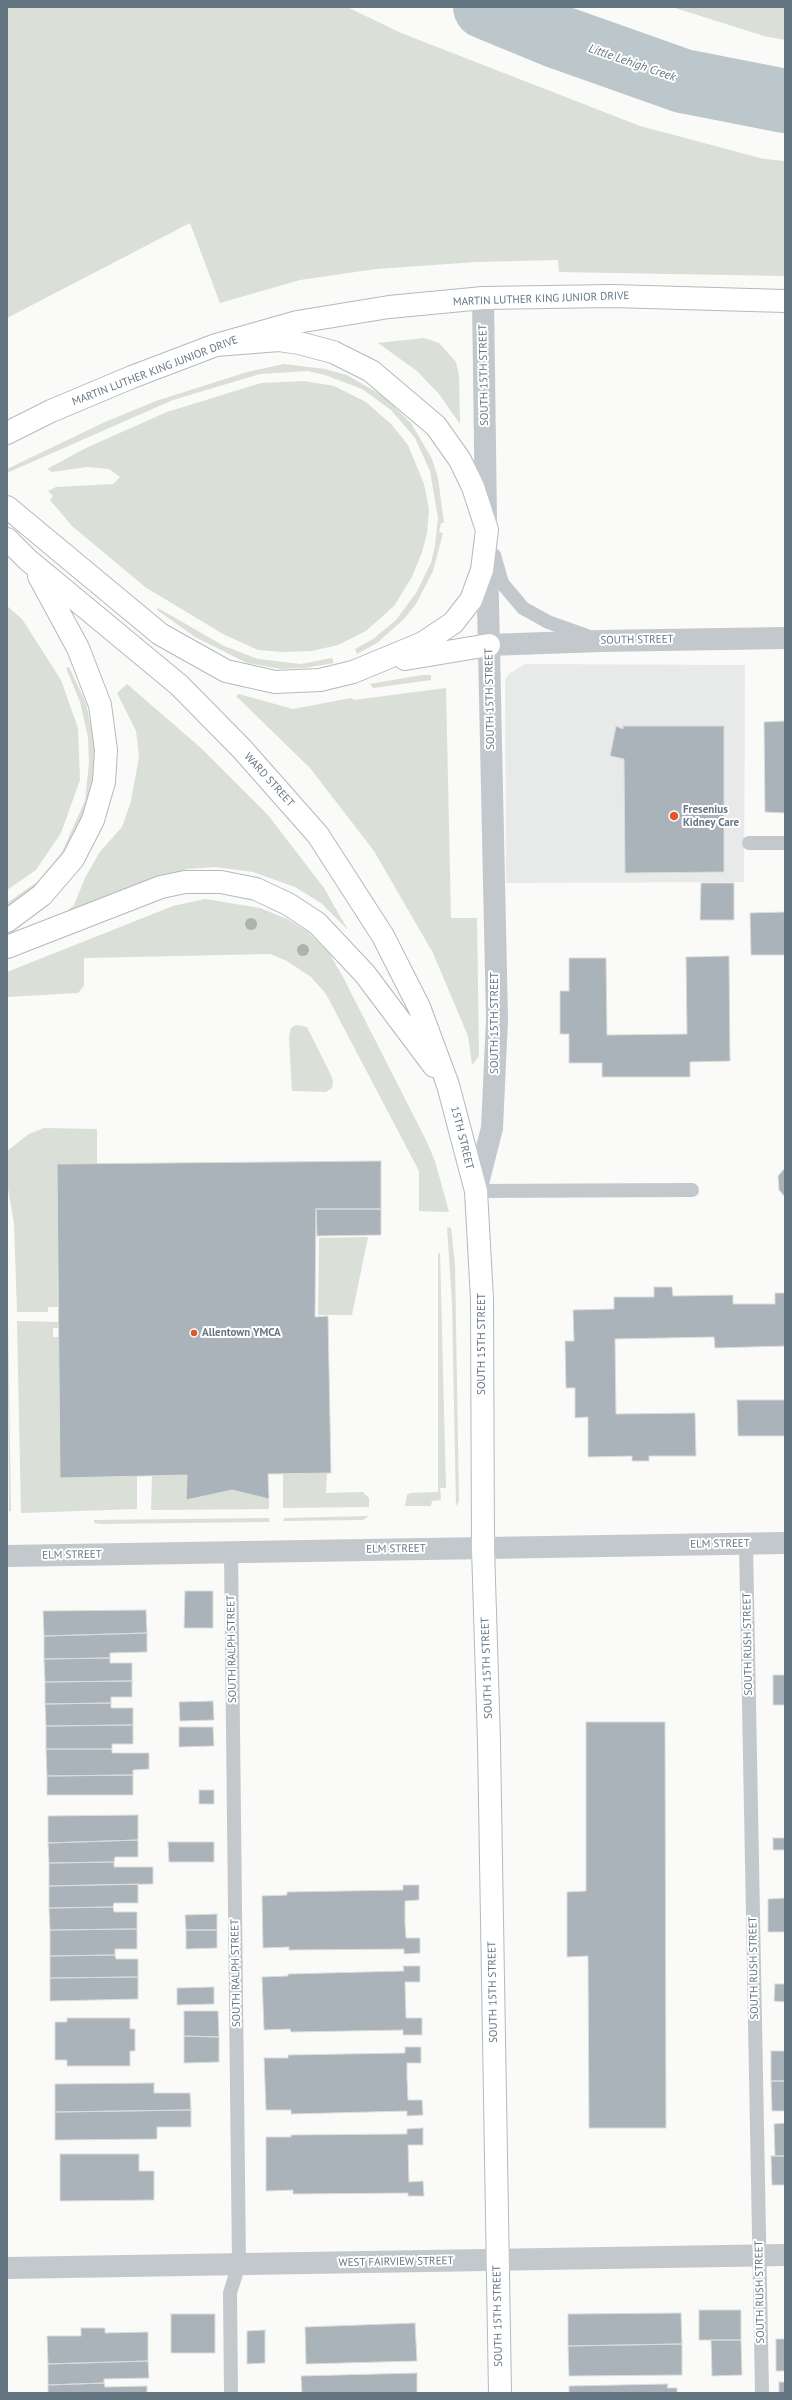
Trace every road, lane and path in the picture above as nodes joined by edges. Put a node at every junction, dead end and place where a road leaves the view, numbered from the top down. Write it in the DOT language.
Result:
graph roads {
  1 [pos="483,298"];
  2 [pos="785,301"];
  3 [pos="216,345"];
  4 [pos="7,433"];
  5 [pos="7,507"];
  6 [pos="487,530"];
  7 [pos="7,540"];
  8 [pos="28,560"];
  9 [pos="785,638"];
  10 [pos="600,641"];
  11 [pos="489,646"];
  12 [pos="373,664"];
  13 [pos="749,843"];
  14 [pos="785,843"];
  15 [pos="7,921"];
  16 [pos="7,947"];
  17 [pos="448,1085"];
  18 [pos="692,1190"];
  19 [pos="476,1191"];
  20 [pos="785,1543"];
  21 [pos="746,1544"];
  22 [pos="483,1548"];
  23 [pos="231,1552"];
  24 [pos="7,1556"];
  25 [pos="785,2255"];
  26 [pos="759,2256"];
  27 [pos="497,2260"];
  28 [pos="239,2264"];
  29 [pos="7,2268"];
  30 [pos="231,2393"];
  31 [pos="500,2393"];
  32 [pos="762,2393"];
  1 -- 2 [label="main road, MARTIN LUTHER KING JUNIOR DRIVE"];
  1 -- 3 [label="main road, MARTIN LUTHER KING JUNIOR DRIVE"];
  1 -- 6 [label="street, SOUTH 15TH STREET"];
  3 -- 4 [label="main road, MARTIN LUTHER KING JUNIOR DRIVE"];
  3 -- 6 [label="main road"];
  5 -- 12 [label="main road"];
  6 -- 10 [label="lane"];
  6 -- 11 [label="street, SOUTH 15TH STREET"];
  6 -- 12 [label="main road"];
  7 -- 8 [label="main road, WARD STREET"];
  8 -- 15 [label="main road"];
  8 -- 17 [label="main road, WARD STREET"];
  9 -- 10 [label="street, SOUTH STREET"];
  10 -- 11 [label="street, SOUTH STREET"];
  11 -- 12 [label="main road"];
  11 -- 19 [label="street, SOUTH 15TH STREET"];
  13 -- 14 [label="lane"];
  16 -- 17 [label="main road"];
  17 -- 19 [label="main road, 15TH STREET"];
  18 -- 19 [label="lane"];
  19 -- 22 [label="main road, SOUTH 15TH STREET"];
  20 -- 21 [label="street, ELM STREET"];
  21 -- 22 [label="street, ELM STREET"];
  21 -- 26 [label="lane, SOUTH RUSH STREET"];
  22 -- 23 [label="street, ELM STREET"];
  22 -- 27 [label="main road, SOUTH 15TH STREET"];
  23 -- 24 [label="street, ELM STREET"];
  23 -- 28 [label="lane, SOUTH RALPH STREET"];
  25 -- 26 [label="street, WEST FAIRVIEW STREET"];
  26 -- 27 [label="street, WEST FAIRVIEW STREET"];
  26 -- 32 [label="lane, SOUTH RUSH STREET"];
  27 -- 28 [label="street, WEST FAIRVIEW STREET"];
  27 -- 31 [label="main road, SOUTH 15TH STREET"];
  28 -- 29 [label="street, WEST FAIRVIEW STREET"];
  28 -- 30 [label="lane, SOUTH RALPH STREET"];
}
